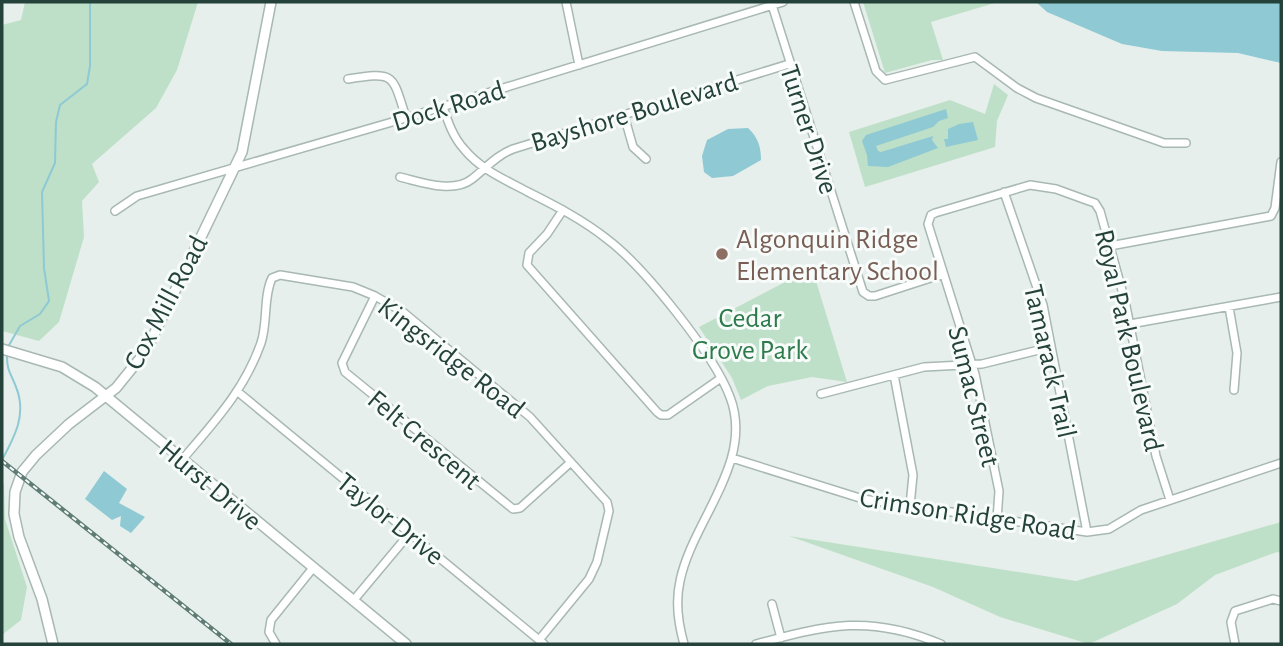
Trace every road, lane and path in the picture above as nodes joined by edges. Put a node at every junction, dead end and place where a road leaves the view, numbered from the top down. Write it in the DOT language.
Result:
graph roads {
  1 [pos="271,2"];
  2 [pos="566,2"];
  3 [pos="783,2"];
  4 [pos="854,2"];
  5 [pos="772,5"];
  6 [pos="789,64"];
  7 [pos="579,65"];
  8 [pos="348,79"];
  9 [pos="443,107"];
  10 [pos="624,115"];
  11 [pos="406,118"];
  12 [pos="1186,143"];
  13 [pos="646,159"];
  14 [pos="1281,162"];
  15 [pos="233,168"];
  16 [pos="484,169"];
  17 [pos="400,177"];
  18 [pos="1004,192"];
  19 [pos="563,210"];
  20 [pos="115,211"];
  21 [pos="1110,246"];
  22 [pos="943,274"];
  23 [pos="375,296"];
  24 [pos="1281,297"];
  25 [pos="1229,307"];
  26 [pos="1130,324"];
  27 [pos="1051,347"];
  28 [pos="2,349"];
  29 [pos="971,364"];
  30 [pos="894,375"];
  31 [pos="721,378"];
  32 [pos="1234,390"];
  33 [pos="238,392"];
  34 [pos="821,394"];
  35 [pos="106,396"];
  36 [pos="732,458"];
  37 [pos="182,460"];
  38 [pos="571,462"];
  39 [pos="1281,463"];
  40 [pos="1170,500"];
  41 [pos="910,506"];
  42 [pos="997,520"];
  43 [pos="1087,532"];
  44 [pos="409,534"];
  45 [pos="313,568"];
  46 [pos="353,601"];
  47 [pos="1281,601"];
  48 [pos="772,604"];
  49 [pos="781,638"];
  50 [pos="542,642"];
  51 [pos="53,644"];
  52 [pos="276,644"];
  53 [pos="406,644"];
  54 [pos="684,644"];
  55 [pos="756,644"];
  56 [pos="941,644"];
  57 [pos="1235,644"];
  1 -- 15 [label="street, Cox Mill Road"];
  2 -- 7 [label="street"];
  3 -- 5 [label="street, Dock Road"];
  4 -- 12 [label="street"];
  5 -- 6 [label="street, Turner Drive"];
  5 -- 7 [label="street, Dock Road"];
  6 -- 10 [label="street, Bayshore Boulevard"];
  6 -- 22 [label="street, Turner Drive"];
  7 -- 9 [label="street, Dock Road"];
  8 -- 11 [label="street"];
  9 -- 11 [label="street, Dock Road"];
  9 -- 16 [label="street"];
  10 -- 13 [label="street"];
  10 -- 16 [label="street, Bayshore Boulevard"];
  11 -- 15 [label="street, Dock Road"];
  14 -- 21 [label="street"];
  15 -- 20 [label="street, Dock Road"];
  15 -- 35 [label="street, Cox Mill Road"];
  16 -- 17 [label="street, Bayshore Boulevard"];
  16 -- 19 [label="street"];
  18 -- 21 [label="street, Royal Park Boulevard"];
  18 -- 22 [label="street, Royal Park Boulevard"];
  18 -- 27 [label="street, Tamarack Trail"];
  19 -- 31 [label="street"];
  19 -- 31 [label="street"];
  21 -- 26 [label="street, Royal Park Boulevard"];
  22 -- 29 [label="street, Sumac Street"];
  23 -- 33 [label="street, Kingsridge Road"];
  23 -- 38 [label="street, Kingsridge Road"];
  23 -- 38 [label="street, Felt Crescent"];
  24 -- 25 [label="street"];
  25 -- 26 [label="street"];
  25 -- 32 [label="street"];
  26 -- 40 [label="street, Royal Park Boulevard"];
  27 -- 29 [label="street"];
  27 -- 43 [label="street, Tamarack Trail"];
  28 -- 35 [label="street, Hurst Drive"];
  29 -- 30 [label="street"];
  29 -- 42 [label="street, Sumac Street"];
  30 -- 34 [label="street"];
  30 -- 41 [label="street"];
  31 -- 36 [label="street"];
  33 -- 37 [label="street, Kingsridge Road"];
  33 -- 44 [label="street, Taylor Drive"];
  35 -- 37 [label="street, Hurst Drive"];
  35 -- 51 [label="street, Cox Mill Road"];
  36 -- 41 [label="street, Crimson Ridge Road"];
  36 -- 54 [label="street"];
  37 -- 45 [label="street, Hurst Drive"];
  38 -- 50 [label="street, Kingsridge Road"];
  39 -- 40 [label="street, Crimson Ridge Road"];
  40 -- 43 [label="street, Crimson Ridge Road"];
  41 -- 42 [label="street, Crimson Ridge Road"];
  42 -- 43 [label="street, Crimson Ridge Road"];
  44 -- 46 [label="street"];
  44 -- 50 [label="street, Taylor Drive"];
  45 -- 46 [label="street, Hurst Drive"];
  45 -- 52 [label="street"];
  46 -- 53 [label="street, Hurst Drive"];
  47 -- 57 [label="street"];
  48 -- 49 [label="street"];
  49 -- 55 [label="street"];
  49 -- 56 [label="street"];
}
